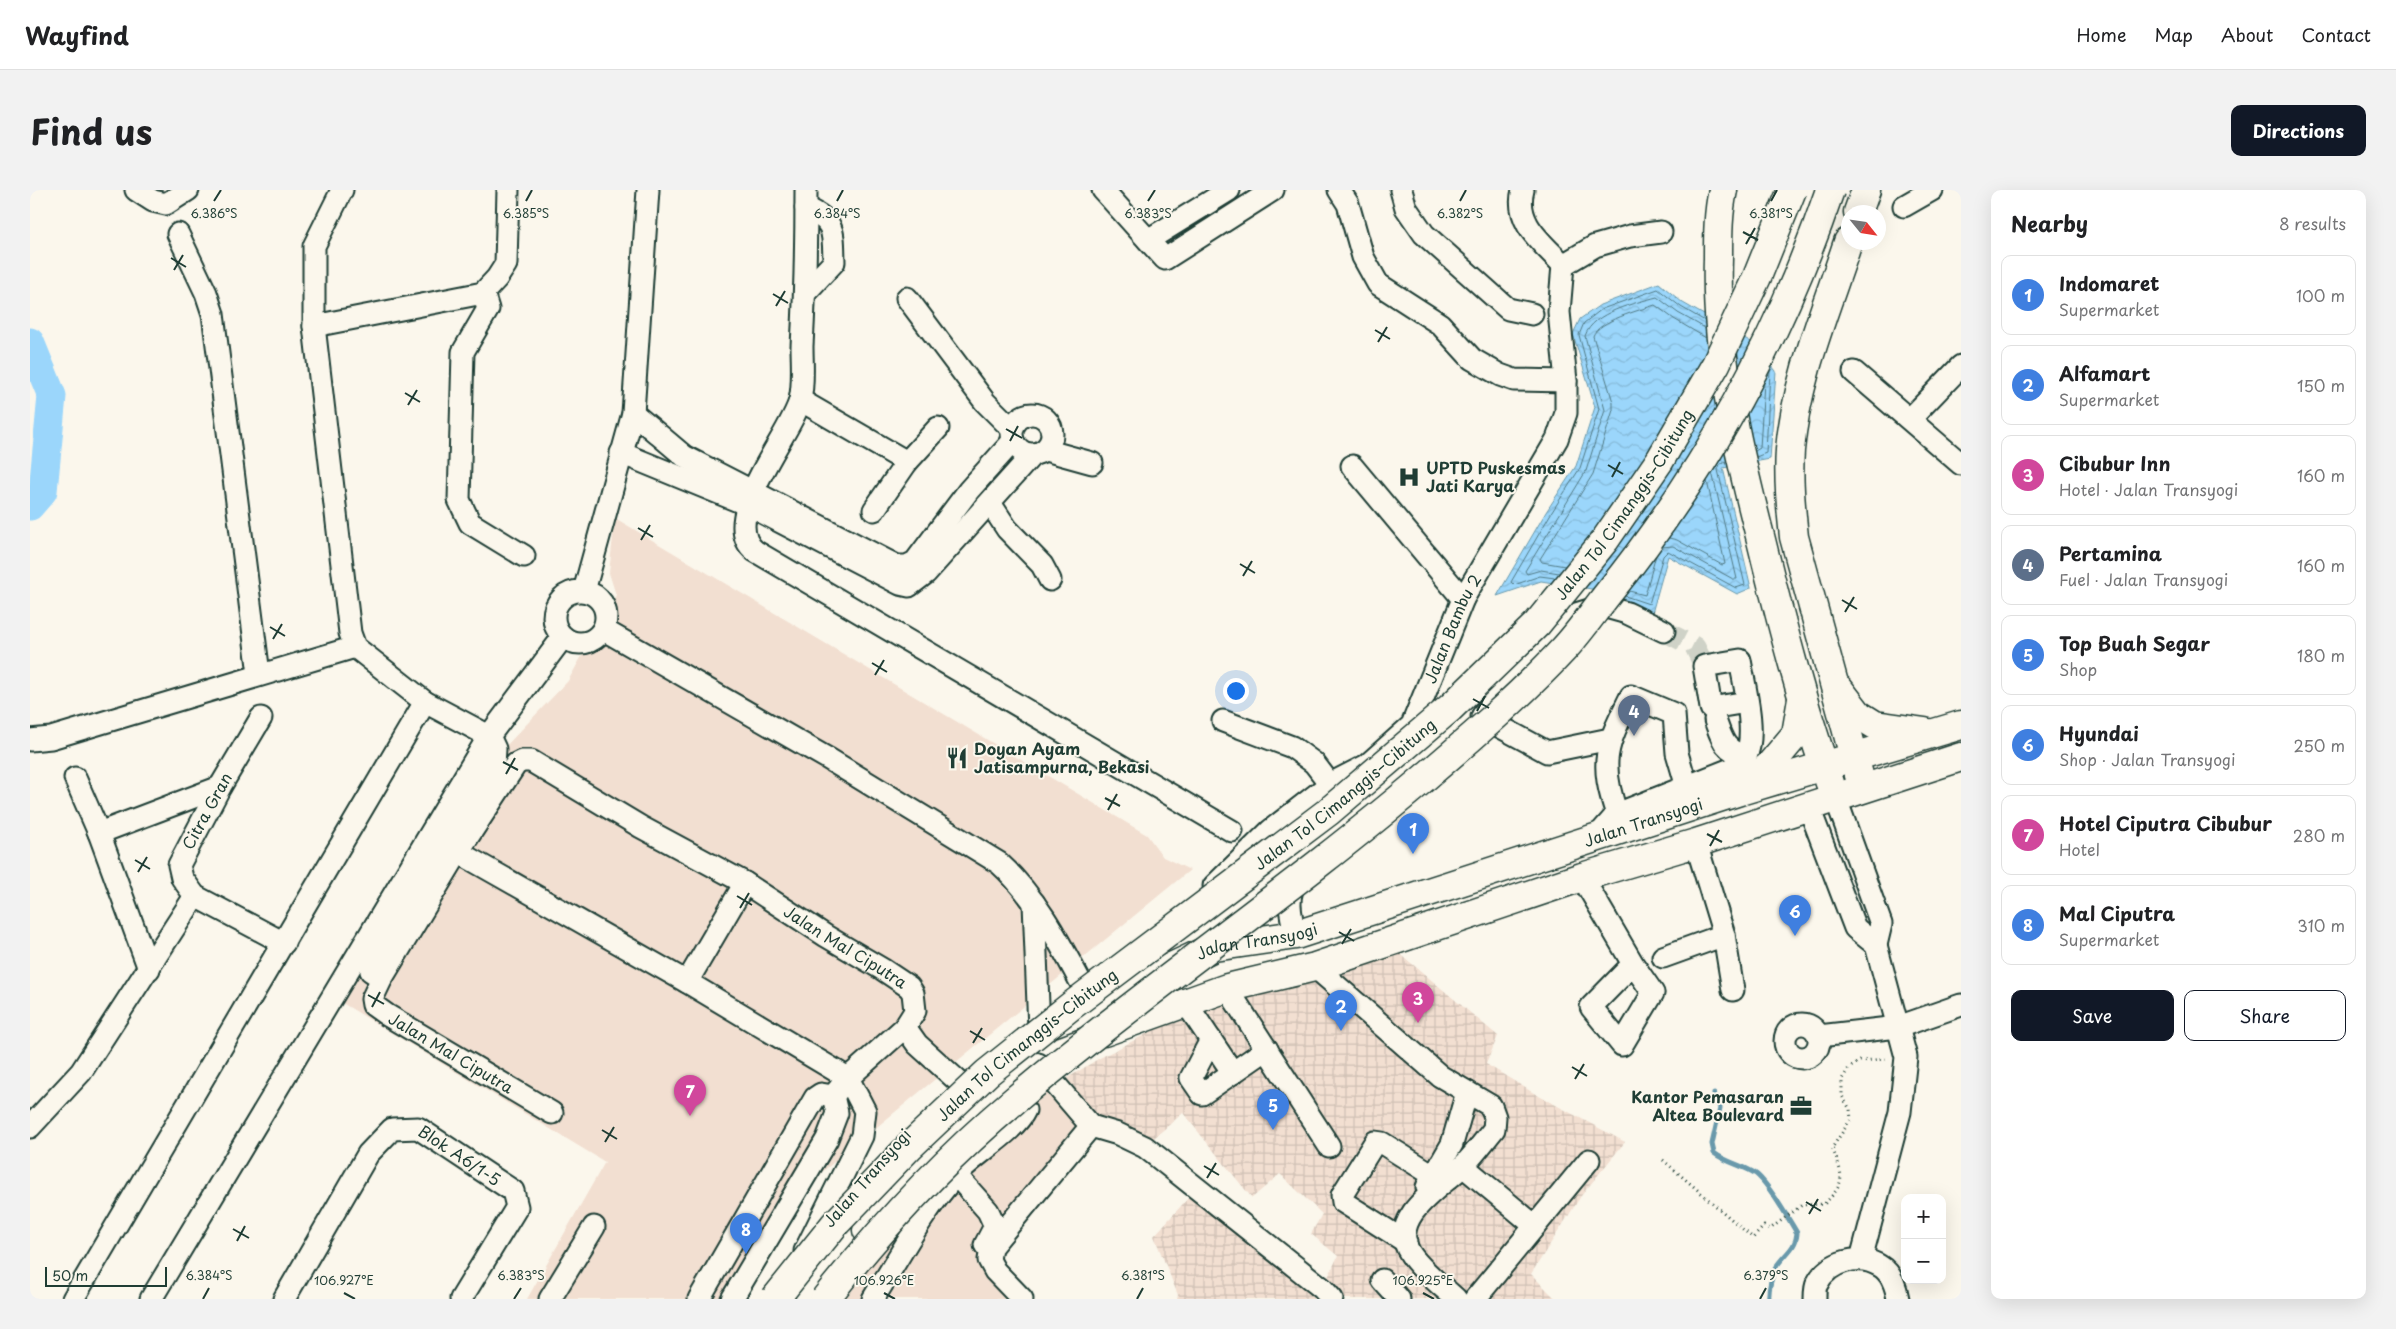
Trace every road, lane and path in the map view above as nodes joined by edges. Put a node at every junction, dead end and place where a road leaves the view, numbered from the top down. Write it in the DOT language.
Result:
graph roads {
  1 [pos="136,190"];
  2 [pos="188,190"];
  3 [pos="342,190"];
  4 [pos="508,190"];
  5 [pos="648,190"];
  6 [pos="1103,190"];
  7 [pos="1229,190"];
  8 [pos="1273,190"];
  9 [pos="1339,190"];
  10 [pos="1401,190"];
  11 [pos="1523,190"];
  12 [pos="1722,190"];
  13 [pos="1792,190"];
  14 [pos="1830,190"];
  15 [pos="1866,190"];
  16 [pos="1932,190"];
  17 [pos="806,199"];
  18 [pos="1861,205"];
  19 [pos="1904,206"];
  20 [pos="1661,232"];
  21 [pos="178,234"];
  22 [pos="1148,240"];
  23 [pos="1845,250"];
  24 [pos="1563,265"];
  25 [pos="805,292"];
  26 [pos="483,293"];
  27 [pos="908,298"];
  28 [pos="1532,314"];
  29 [pos="314,326"];
  30 [pos="1961,366"];
  31 [pos="1854,372"];
  32 [pos="1566,382"];
  33 [pos="800,400"];
  34 [pos="633,413"];
  35 [pos="1910,419"];
  36 [pos="938,428"];
  37 [pos="1013,435"];
  38 [pos="1039,452"];
  39 [pos="621,454"];
  40 [pos="908,462"];
  41 [pos="1092,463"];
  42 [pos="1961,464"];
  43 [pos="1352,466"];
  44 [pos="750,498"];
  45 [pos="990,503"];
  46 [pos="874,510"];
  47 [pos="524,556"];
  48 [pos="1050,580"];
  49 [pos="584,591"];
  50 [pos="1463,599"];
  51 [pos="604,630"];
  52 [pos="1664,631"];
  53 [pos="563,637"];
  54 [pos="355,647"];
  55 [pos="259,674"];
  56 [pos="1832,680"];
  57 [pos="1803,695"];
  58 [pos="425,702"];
  59 [pos="1747,702"];
  60 [pos="1482,717"];
  61 [pos="261,718"];
  62 [pos="1715,720"];
  63 [pos="1223,721"];
  64 [pos="1961,725"];
  65 [pos="1935,733"];
  66 [pos="489,736"];
  67 [pos="1610,739"];
  68 [pos="30,740"];
  69 [pos="1746,756"];
  70 [pos="1961,757"];
  71 [pos="1854,758"];
  72 [pos="1824,766"];
  73 [pos="75,778"];
  74 [pos="1330,784"];
  75 [pos="220,787"];
  76 [pos="1687,787"];
  77 [pos="1863,787"];
  78 [pos="1740,791"];
  79 [pos="1835,796"];
  80 [pos="1808,805"];
  81 [pos="1617,814"];
  82 [pos="1232,831"];
  83 [pos="99,833"];
  84 [pos="1594,839"];
  85 [pos="1696,843"];
  86 [pos="458,852"];
  87 [pos="1582,877"];
  88 [pos="744,883"];
  89 [pos="195,896"];
  90 [pos="1034,900"];
  91 [pos="1296,935"];
  92 [pos="1724,935"];
  93 [pos="284,943"];
  94 [pos="1876,945"];
  95 [pos="1663,956"];
  96 [pos="1632,964"];
  97 [pos="1315,967"];
  98 [pos="149,969"];
  99 [pos="382,978"];
  100 [pos="687,982"];
  101 [pos="1140,982"];
  102 [pos="1228,988"];
  103 [pos="1733,990"];
  104 [pos="1186,1003"];
  105 [pos="1961,1005"];
  106 [pos="1094,1007"];
  107 [pos="1898,1027"];
  108 [pos="1039,1030"];
  109 [pos="911,1036"];
  110 [pos="1819,1036"];
  111 [pos="1211,1040"];
  112 [pos="1267,1049"];
  113 [pos="1906,1057"];
  114 [pos="1038,1064"];
  115 [pos="1233,1073"];
  116 [pos="848,1078"];
  117 [pos="959,1082"];
  118 [pos="1467,1092"];
  119 [pos="833,1096"];
  120 [pos="983,1108"];
  121 [pos="552,1113"];
  122 [pos="1091,1126"];
  123 [pos="30,1127"];
  124 [pos="1329,1146"];
  125 [pos="1589,1160"];
  126 [pos="1662,1160"];
  127 [pos="1463,1166"];
  128 [pos="956,1175"];
  129 [pos="1433,1175"];
  130 [pos="1414,1209"];
  131 [pos="1536,1226"];
  132 [pos="594,1228"];
  133 [pos="1406,1242"];
  134 [pos="801,1259"];
  135 [pos="1862,1259"];
  136 [pos="1382,1280"];
  137 [pos="73,1299"];
  138 [pos="150,1299"];
  139 [pos="284,1299"];
  140 [pos="462,1299"];
  141 [pos="550,1299"];
  142 [pos="699,1299"];
  143 [pos="732,1299"];
  144 [pos="775,1299"];
  145 [pos="820,1299"];
  146 [pos="825,1299"];
  147 [pos="873,1299"];
  148 [pos="1005,1299"];
  149 [pos="1022,1299"];
  150 [pos="1332,1299"];
  151 [pos="1399,1299"];
  152 [pos="1456,1299"];
  153 [pos="1475,1299"];
  154 [pos="1815,1299"];
  155 [pos="1898,1299"];
  1 -- 2 [label="street"];
  3 -- 29 [label="street"];
  4 -- 26 [label="street"];
  5 -- 34 [label="street"];
  6 -- 22 [label="street"];
  7 -- 22 [label="street"];
  8 -- 22 [label="street"];
  9 -- 32 [label="street"];
  10 -- 28 [label="street"];
  11 -- 24 [label="street"];
  12 -- 57 [label="highway, bridge"];
  13 -- 144 [label="highway, Jalan Tol Cimanggis–Cibitung, bridge"];
  14 -- 146 [label="highway, Jalan Tol Cimanggis–Cibitung, bridge"];
  15 -- 18 [label="highway"];
  16 -- 19 [label="street"];
  17 -- 25 [label="street"];
  17 -- 25 [label="street"];
  20 -- 24 [label="street"];
  21 -- 55 [label="street"];
  23 -- 56 [label="highway"];
  24 -- 32 [label="street, Jalan Bambu 2"];
  25 -- 33 [label="street"];
  26 -- 29 [label="street"];
  26 -- 47 [label="street"];
  27 -- 37 [label="street"];
  29 -- 54 [label="street"];
  30 -- 35 [label="street"];
  31 -- 35 [label="street"];
  32 -- 50 [label="street, Jalan Bambu 2"];
  33 -- 40 [label="street"];
  33 -- 44 [label="street"];
  34 -- 39 [label="street"];
  34 -- 44 [label="street"];
  35 -- 42 [label="street"];
  36 -- 40 [label="street"];
  37 -- 38 [label="street"];
  37 -- 38 [label="street"];
  37 -- 44 [label="street"];
  38 -- 41 [label="street"];
  38 -- 45 [label="street"];
  39 -- 44 [label="street"];
  39 -- 49 [label="street"];
  40 -- 46 [label="street"];
  43 -- 50 [label="street"];
  44 -- 45 [label="street"];
  44 -- 82 [label="street"];
  45 -- 48 [label="street"];
  49 -- 51 [label="street"];
  49 -- 53 [label="street"];
  50 -- 74 [label="street, Jalan Bambu 2"];
  51 -- 53 [label="street"];
  51 -- 90 [label="street"];
  52 -- 60 [label="street"];
  53 -- 66 [label="street"];
  54 -- 55 [label="street"];
  54 -- 58 [label="street"];
  55 -- 68 [label="street"];
  56 -- 65 [label="highway"];
  56 -- 71 [label="highway"];
  57 -- 72 [label="highway"];
  57 -- 78 [label="highway"];
  58 -- 66 [label="street"];
  58 -- 93 [label="street"];
  59 -- 69 [label="street"];
  60 -- 67 [label="street"];
  60 -- 91 [label="street"];
  61 -- 75 [label="street, Citra Gran"];
  62 -- 69 [label="street"];
  63 -- 74 [label="street"];
  64 -- 65 [label="highway, Jalan Transyogi"];
  65 -- 71 [label="highway, Jalan Transyogi"];
  66 -- 99 [label="street"];
  66 -- 138 [label="street"];
  67 -- 76 [label="street"];
  67 -- 81 [label="street"];
  69 -- 76 [label="street"];
  70 -- 77 [label="highway, Jalan Transyogi"];
  71 -- 72 [label="highway, Jalan Transyogi"];
  71 -- 77 [label="highway"];
  72 -- 78 [label="highway, Jalan Transyogi"];
  72 -- 79 [label="highway"];
  73 -- 83 [label="street"];
  74 -- 101 [label="street, Jalan Bambu 2"];
  75 -- 83 [label="street"];
  75 -- 89 [label="street, Citra Gran"];
  76 -- 81 [label="street"];
  77 -- 79 [label="highway, Jalan Transyogi"];
  78 -- 84 [label="highway, Jalan Transyogi"];
  79 -- 80 [label="highway, Jalan Transyogi"];
  79 -- 94 [label="street"];
  80 -- 85 [label="highway, Jalan Transyogi"];
  80 -- 94 [label="street"];
  81 -- 84 [label="street"];
  83 -- 98 [label="street"];
  84 -- 91 [label="highway, Jalan Transyogi"];
  85 -- 87 [label="highway, Jalan Transyogi"];
  85 -- 92 [label="street"];
  86 -- 88 [label="street, Jalan Mal Ciputra"];
  86 -- 99 [label="street, Jalan Mal Ciputra"];
  86 -- 100 [label="street"];
  87 -- 96 [label="street"];
  87 -- 97 [label="highway, Jalan Transyogi"];
  88 -- 100 [label="street"];
  88 -- 109 [label="street, Jalan Mal Ciputra"];
  89 -- 93 [label="street, Citra Gran"];
  89 -- 98 [label="street"];
  90 -- 106 [label="street"];
  90 -- 108 [label="street"];
  91 -- 101 [label="highway, Jalan Transyogi"];
  92 -- 95 [label="street"];
  92 -- 103 [label="street"];
  93 -- 137 [label="street"];
  94 -- 107 [label="street"];
  97 -- 102 [label="highway, Jalan Transyogi"];
  97 -- 118 [label="street"];
  98 -- 123 [label="street"];
  99 -- 121 [label="street, Jalan Mal Ciputra"];
  100 -- 116 [label="street"];
  101 -- 106 [label="highway, Jalan Transyogi"];
  102 -- 104 [label="highway, Jalan Transyogi"];
  102 -- 112 [label="street"];
  104 -- 111 [label="street"];
  104 -- 114 [label="highway, Jalan Transyogi"];
  105 -- 107 [label="street"];
  106 -- 108 [label="highway, Jalan Transyogi"];
  107 -- 110 [label="street"];
  107 -- 113 [label="street"];
  108 -- 117 [label="highway, Jalan Transyogi"];
  109 -- 116 [label="street, Jalan Mal Ciputra"];
  109 -- 117 [label="street"];
  111 -- 115 [label="street"];
  111 -- 115 [label="street"];
  112 -- 115 [label="street"];
  112 -- 124 [label="street"];
  113 -- 126 [label="path"];
  113 -- 135 [label="street"];
  114 -- 120 [label="highway, Jalan Transyogi"];
  114 -- 122 [label="street"];
  116 -- 119 [label="street, Jalan Mal Ciputra"];
  116 -- 134 [label="street"];
  117 -- 134 [label="highway, Jalan Transyogi"];
  118 -- 127 [label="street"];
  118 -- 129 [label="street"];
  119 -- 142 [label="street"];
  119 -- 143 [label="street"];
  120 -- 128 [label="street"];
  120 -- 145 [label="highway, Jalan Transyogi"];
  122 -- 149 [label="street"];
  122 -- 150 [label="street"];
  125 -- 131 [label="street"];
  127 -- 130 [label="street"];
  127 -- 131 [label="street"];
  128 -- 147 [label="street"];
  128 -- 148 [label="street"];
  129 -- 130 [label="street"];
  129 -- 133 [label="street"];
  130 -- 133 [label="street"];
  131 -- 153 [label="street"];
  132 -- 141 [label="street"];
  133 -- 152 [label="street"];
  134 -- 144 [label="highway, Jalan Transyogi"];
  135 -- 154 [label="street"];
  135 -- 155 [label="street"];
  136 -- 151 [label="street"];
  139 -- 140 [label="street, Blok A6/1-5"];
}
